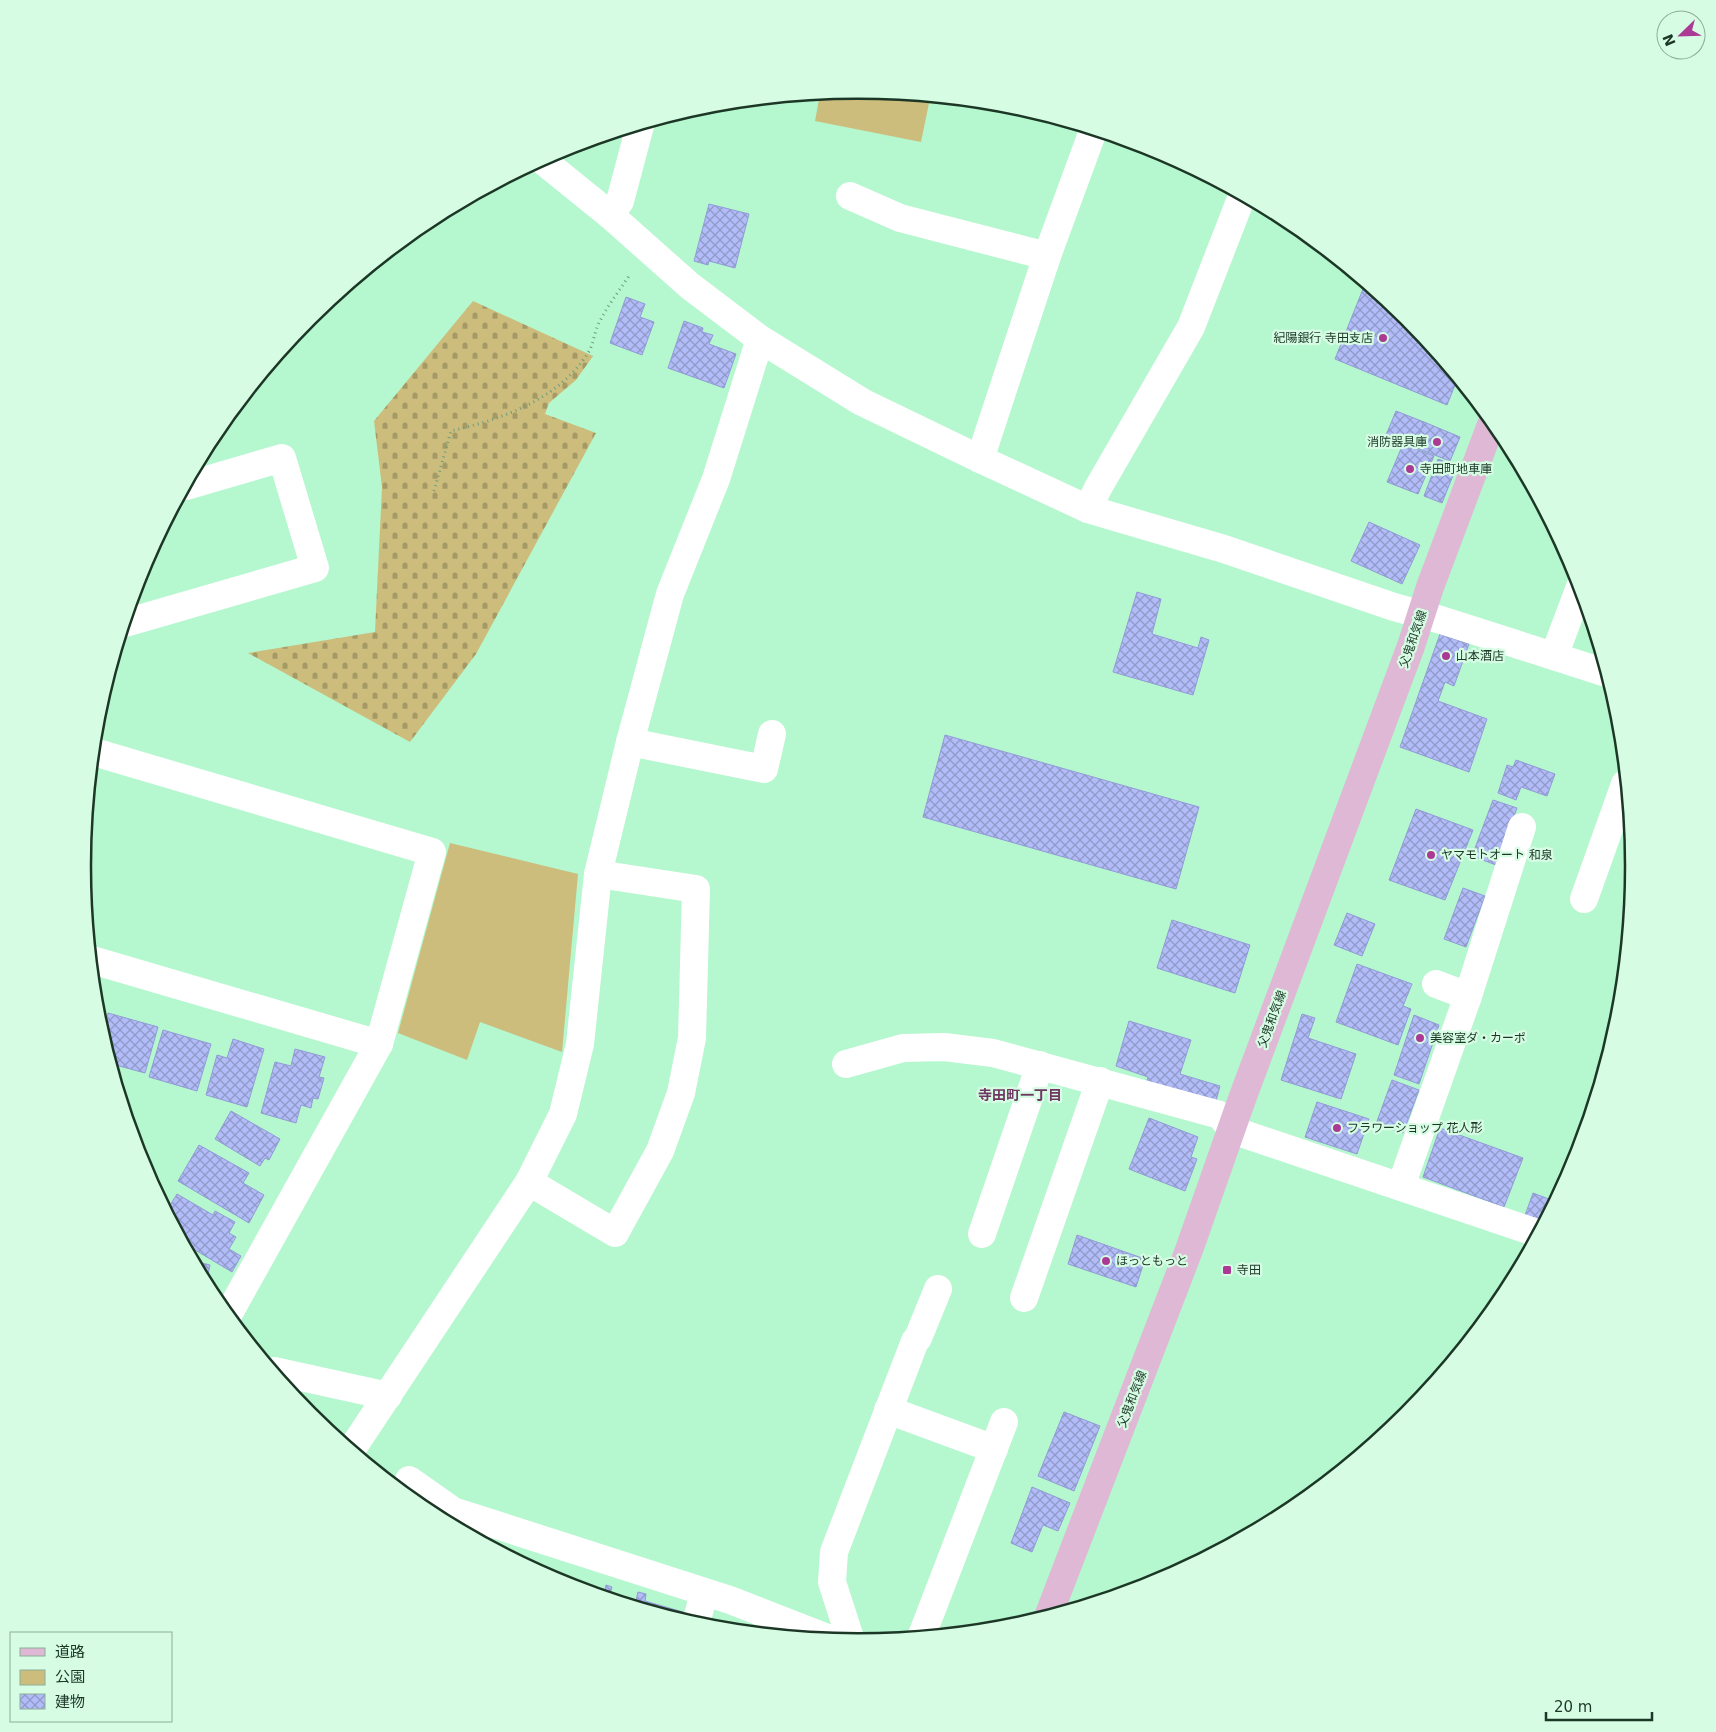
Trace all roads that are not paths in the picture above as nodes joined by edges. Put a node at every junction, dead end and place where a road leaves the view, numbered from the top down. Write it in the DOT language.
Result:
graph roads {
  1 [pos="638,132"];
  2 [pos="1091,136"];
  3 [pos="548,165"];
  4 [pos="850,196"];
  5 [pos="1240,201"];
  6 [pos="610,216"];
  7 [pos="1047,256"];
  8 [pos="760,339"];
  9 [pos="1489,430"];
  10 [pos="980,459"];
  11 [pos="194,484"];
  12 [pos="1088,509"];
  13 [pos="1576,598"];
  14 [pos="1421,615"];
  15 [pos="132,621"];
  16 [pos="1554,656"];
  17 [pos="1600,671"];
  18 [pos="772,734"];
  19 [pos="630,742"];
  20 [pos="100,754"];
  21 [pos="1621,795"];
  22 [pos="1522,827"];
  23 [pos="598,874"];
  24 [pos="1584,899"];
  25 [pos="98,962"];
  26 [pos="1436,984"];
  27 [pos="1468,996"];
  28 [pos="379,1044"];
  29 [pos="846,1064"];
  30 [pos="1040,1065"];
  31 [pos="1100,1081"];
  32 [pos="1232,1130"];
  33 [pos="529,1182"];
  34 [pos="1401,1186"];
  35 [pos="1532,1231"];
  36 [pos="982,1234"];
  37 [pos="938,1289"];
  38 [pos="1024,1298"];
  39 [pos="232,1308"];
  40 [pos="283,1373"];
  41 [pos="388,1396"];
  42 [pos="888,1410"];
  43 [pos="1004,1422"];
  44 [pos="355,1445"];
  45 [pos="994,1449"];
  46 [pos="409,1480"];
  47 [pos="488,1532"];
  48 [pos="704,1592"];
  49 [pos="1051,1608"];
  50 [pos="698,1616"];
  51 [pos="924,1629"];
  52 [pos="810,1631"];
  53 [pos="848,1633"];
  1 -- 6 [label="street"];
  2 -- 7 [label="street"];
  3 -- 6 [label="street"];
  4 -- 7 [label="street"];
  5 -- 12 [label="street"];
  6 -- 8 [label="street"];
  7 -- 10 [label="street"];
  8 -- 10 [label="street"];
  8 -- 19 [label="street"];
  9 -- 14 [label="main road, 父鬼和気線"];
  10 -- 12 [label="street"];
  11 -- 15 [label="street"];
  12 -- 14 [label="street"];
  13 -- 16 [label="street"];
  14 -- 16 [label="street"];
  14 -- 32 [label="main road, 父鬼和気線"];
  16 -- 17 [label="street"];
  18 -- 19 [label="street"];
  19 -- 23 [label="street"];
  20 -- 28 [label="street"];
  21 -- 24 [label="street"];
  22 -- 27 [label="street"];
  23 -- 33 [label="street"];
  23 -- 33 [label="street"];
  25 -- 28 [label="street"];
  26 -- 27 [label="street"];
  27 -- 34 [label="street"];
  28 -- 39 [label="street"];
  29 -- 30 [label="street"];
  30 -- 31 [label="street"];
  30 -- 36 [label="street"];
  31 -- 32 [label="street"];
  31 -- 38 [label="street"];
  32 -- 34 [label="street"];
  32 -- 49 [label="main road, 父鬼和気線"];
  33 -- 41 [label="street"];
  34 -- 35 [label="street"];
  37 -- 42 [label="street"];
  40 -- 41 [label="street"];
  41 -- 44 [label="street"];
  42 -- 45 [label="street"];
  42 -- 53 [label="street"];
  43 -- 45 [label="street"];
  45 -- 51 [label="street"];
  46 -- 47 [label="street"];
  47 -- 48 [label="street"];
  48 -- 50 [label="street"];
  48 -- 52 [label="street"];
}
